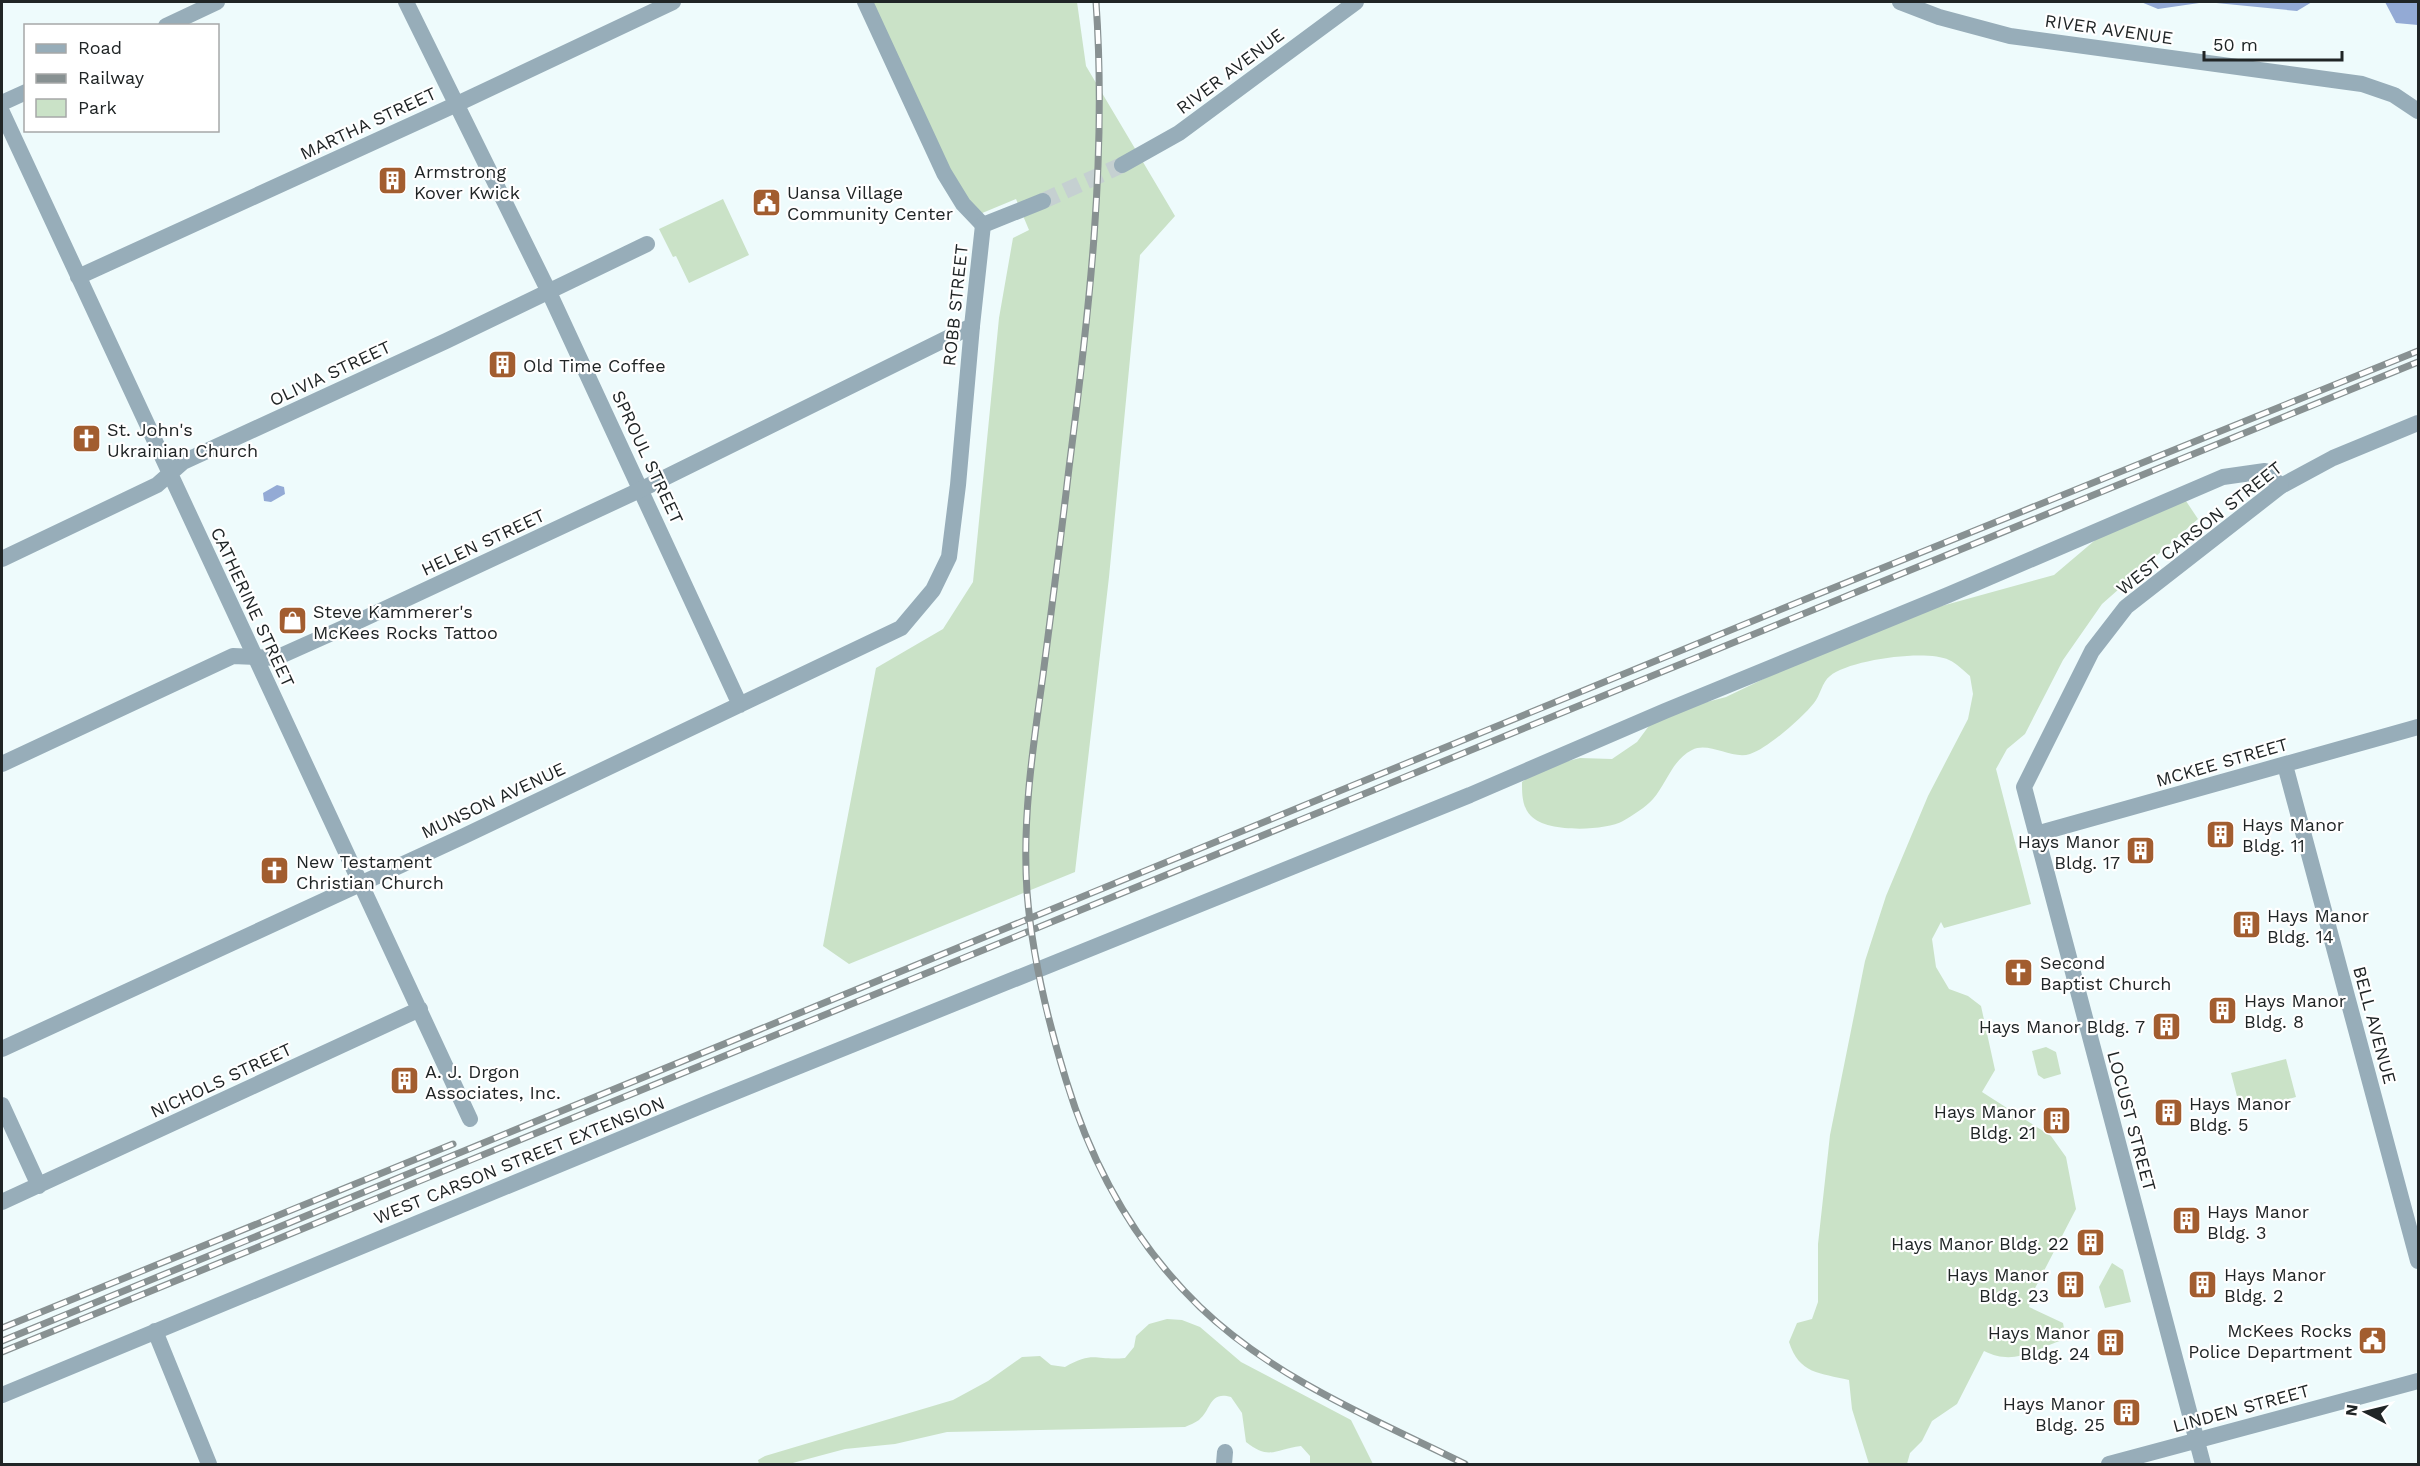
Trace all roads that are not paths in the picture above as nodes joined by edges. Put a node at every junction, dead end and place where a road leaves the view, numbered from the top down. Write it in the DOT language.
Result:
graph roads {
  1 [pos="217,2"];
  2 [pos="406,2"];
  3 [pos="673,2"];
  4 [pos="865,2"];
  5 [pos="1356,2"];
  6 [pos="1900,2"];
  7 [pos="170,24"];
  8 [pos="24,93"];
  9 [pos="2,103"];
  10 [pos="456,104"];
  11 [pos="2418,111"];
  12 [pos="2,112"];
  13 [pos="1122,165"];
  14 [pos="1043,201"];
  15 [pos="983,225"];
  16 [pos="647,244"];
  17 [pos="78,277"];
  18 [pos="548,290"];
  19 [pos="972,326"];
  20 [pos="2417,428"];
  21 [pos="170,474"];
  22 [pos="2281,486"];
  23 [pos="642,489"];
  24 [pos="2,559"];
  25 [pos="901,628"];
  26 [pos="255,657"];
  27 [pos="740,705"];
  28 [pos="2418,727"];
  29 [pos="2,764"];
  30 [pos="2285,765"];
  31 [pos="2024,787"];
  32 [pos="2036,834"];
  33 [pos="361,883"];
  34 [pos="420,1009"];
  35 [pos="2,1050"];
  36 [pos="2,1105"];
  37 [pos="470,1119"];
  38 [pos="39,1186"];
  39 [pos="2,1202"];
  40 [pos="2418,1261"];
  41 [pos="155,1331"];
  42 [pos="2418,1381"];
  43 [pos="2,1395"];
  44 [pos="2196,1441"];
  45 [pos="210,1464"];
  46 [pos="2109,1464"];
  47 [pos="2202,1464"];
  1 -- 7 [label="street"];
  2 -- 10 [label="street, SPROUL STREET"];
  3 -- 10 [label="street, MARTHA STREET"];
  4 -- 15 [label="street, ROBB STREET"];
  5 -- 13 [label="street, RIVER AVENUE"];
  6 -- 11 [label="street, RIVER AVENUE"];
  8 -- 9 [label="street"];
  10 -- 17 [label="street, MARTHA STREET"];
  10 -- 18 [label="street, SPROUL STREET"];
  12 -- 17 [label="street, CATHERINE STREET"];
  14 -- 15 [label="street"];
  15 -- 19 [label="street, ROBB STREET"];
  16 -- 18 [label="street, OLIVIA STREET"];
  17 -- 21 [label="street, CATHERINE STREET"];
  18 -- 21 [label="street, OLIVIA STREET"];
  18 -- 23 [label="street, SPROUL STREET"];
  19 -- 23 [label="street, HELEN STREET"];
  19 -- 25 [label="street, ROBB STREET"];
  20 -- 22 [label="street, WEST CARSON STREET"];
  21 -- 24 [label="street, OLIVIA STREET"];
  21 -- 26 [label="street, CATHERINE STREET"];
  22 -- 31 [label="street, WEST CARSON STREET"];
  22 -- 41 [label="street, WEST CARSON STREET EXTENSION"];
  23 -- 26 [label="street, HELEN STREET"];
  23 -- 27 [label="street, SPROUL STREET"];
  25 -- 27 [label="street, MUNSON AVENUE"];
  26 -- 29 [label="street, HELEN STREET"];
  26 -- 33 [label="street, CATHERINE STREET"];
  27 -- 33 [label="street, MUNSON AVENUE"];
  28 -- 30 [label="street, MCKEE STREET"];
  30 -- 32 [label="street, MCKEE STREET"];
  30 -- 40 [label="street, BELL AVENUE"];
  31 -- 32 [label="street, LOCUST STREET"];
  32 -- 44 [label="street, LOCUST STREET"];
  33 -- 34 [label="street, CATHERINE STREET"];
  33 -- 35 [label="street, MUNSON AVENUE"];
  34 -- 37 [label="street, CATHERINE STREET"];
  34 -- 38 [label="street, NICHOLS STREET"];
  36 -- 38 [label="street"];
  38 -- 39 [label="street, NICHOLS STREET"];
  41 -- 43 [label="street, WEST CARSON STREET EXTENSION"];
  41 -- 45 [label="street"];
  42 -- 44 [label="street, LINDEN STREET"];
  44 -- 46 [label="street, LINDEN STREET"];
  44 -- 47 [label="street, LOCUST STREET"];
}
